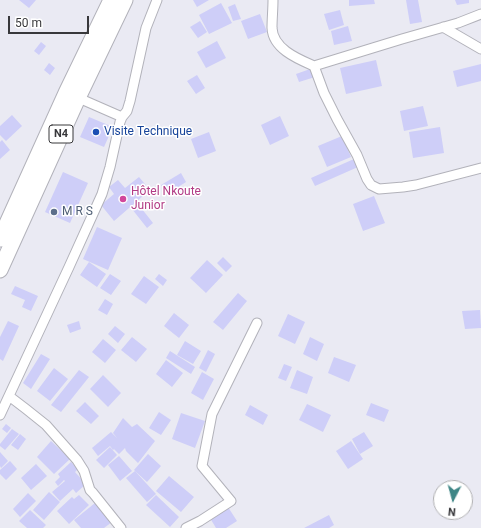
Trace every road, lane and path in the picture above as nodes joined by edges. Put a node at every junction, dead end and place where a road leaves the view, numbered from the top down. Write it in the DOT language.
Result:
graph roads {
  1 [pos="111,0"];
  2 [pos="124,0"];
  3 [pos="157,0"];
  4 [pos="273,0"];
  5 [pos="481,14"];
  6 [pos="443,27"];
  7 [pos="481,48"];
  8 [pos="314,66"];
  9 [pos="72,95"];
  10 [pos="122,117"];
  11 [pos="481,168"];
  12 [pos="0,239"];
  13 [pos="0,270"];
  14 [pos="257,323"];
  15 [pos="9,396"];
  16 [pos="0,415"];
  17 [pos="121,528"];
  18 [pos="186,528"];
  1 -- 9 [label="highway, N4"];
  2 -- 9 [label="highway, N4"];
  3 -- 10 [label="street"];
  4 -- 8 [label="street"];
  5 -- 6 [label="street"];
  6 -- 7 [label="street"];
  6 -- 8 [label="street"];
  8 -- 11 [label="street"];
  9 -- 10 [label="street"];
  9 -- 12 [label="highway, N4"];
  9 -- 13 [label="highway, N4"];
  10 -- 15 [label="street"];
  14 -- 18 [label="street"];
  15 -- 16 [label="street"];
  15 -- 17 [label="street"];
}
